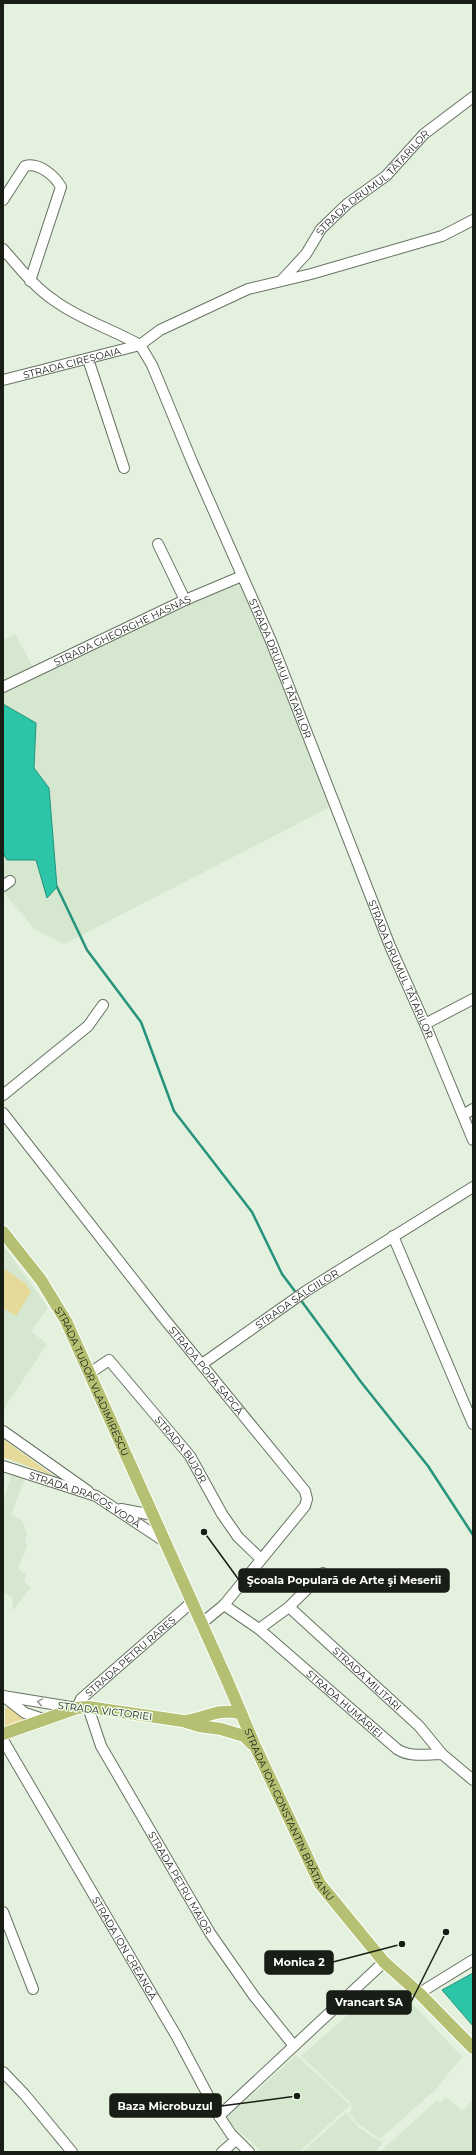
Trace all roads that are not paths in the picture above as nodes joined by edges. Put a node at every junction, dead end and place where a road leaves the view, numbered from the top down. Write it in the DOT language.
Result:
graph roads {
  1 [pos="473,97"];
  2 [pos="3,200"];
  3 [pos="473,220"];
  4 [pos="3,249"];
  5 [pos="282,280"];
  6 [pos="30,281"];
  7 [pos="140,345"];
  8 [pos="88,359"];
  9 [pos="3,380"];
  10 [pos="124,468"];
  11 [pos="158,544"];
  12 [pos="242,576"];
  13 [pos="185,600"];
  14 [pos="3,687"];
  15 [pos="473,1000"];
  16 [pos="103,1005"];
  17 [pos="425,1024"];
  18 [pos="3,1095"];
  19 [pos="473,1110"];
  20 [pos="3,1113"];
  21 [pos="463,1115"];
  22 [pos="473,1140"];
  23 [pos="473,1187"];
  24 [pos="3,1232"];
  25 [pos="393,1236"];
  26 [pos="202,1364"];
  27 [pos="90,1373"];
  28 [pos="473,1424"];
  29 [pos="3,1431"];
  30 [pos="3,1466"];
  31 [pos="96,1496"];
  32 [pos="116,1509"];
  33 [pos="153,1515"];
  34 [pos="164,1540"];
  35 [pos="261,1559"];
  36 [pos="323,1573"];
  37 [pos="192,1602"];
  38 [pos="224,1605"];
  39 [pos="288,1607"];
  40 [pos="202,1623"];
  41 [pos="259,1629"];
  42 [pos="227,1680"];
  43 [pos="3,1696"];
  44 [pos="82,1708"];
  45 [pos="214,1712"];
  46 [pos="240,1713"];
  47 [pos="43,1719"];
  48 [pos="183,1721"];
  49 [pos="214,1728"];
  50 [pos="3,1734"];
  51 [pos="3,1740"];
  52 [pos="255,1746"];
  53 [pos="442,1754"];
  54 [pos="473,1780"];
  55 [pos="3,1912"];
  56 [pos="473,1960"];
  57 [pos="384,1962"];
  58 [pos="33,1989"];
  59 [pos="420,1994"];
  60 [pos="294,2046"];
  61 [pos="473,2048"];
  62 [pos="3,2072"];
  63 [pos="219,2116"];
  64 [pos="236,2140"];
  65 [pos="72,2152"];
  66 [pos="222,2152"];
  67 [pos="249,2152"];
  1 -- 5 [label="street, STRADA DRUMUL TĂTARILOR"];
  2 -- 6 [label="street"];
  3 -- 5 [label="street"];
  4 -- 6 [label="street"];
  5 -- 7 [label="street"];
  6 -- 7 [label="street"];
  7 -- 8 [label="street, STRADA CIREȘOAIA"];
  7 -- 12 [label="street, STRADA DRUMUL TĂTARILOR"];
  8 -- 9 [label="street, STRADA CIREȘOAIA"];
  8 -- 10 [label="street"];
  11 -- 13 [label="street"];
  12 -- 13 [label="street, STRADA GHEORGHE HASNAȘ"];
  12 -- 17 [label="street, STRADA DRUMUL TĂTARILOR"];
  13 -- 14 [label="street, STRADA GHEORGHE HASNAȘ"];
  15 -- 17 [label="street"];
  16 -- 18 [label="street"];
  17 -- 21 [label="street, STRADA DRUMUL TĂTARILOR"];
  19 -- 21 [label="street"];
  20 -- 26 [label="street, STRADA POPA ȘAPCĂ"];
  21 -- 22 [label="street, STRADA DRUMUL TĂTARILOR"];
  23 -- 25 [label="street, STRADA SĂLCIILOR"];
  24 -- 27 [label="main road, STRADA TUDOR VLADIMIRESCU"];
  25 -- 26 [label="street, STRADA SĂLCIILOR"];
  25 -- 28 [label="street"];
  26 -- 35 [label="street, STRADA POPA ȘAPCĂ"];
  27 -- 33 [label="main road, STRADA TUDOR VLADIMIRESCU"];
  27 -- 35 [label="street, STRADA BUJOR"];
  29 -- 31 [label="street"];
  30 -- 31 [label="street, STRADA DRAGOȘ VODĂ"];
  31 -- 32 [label="street, STRADA DRAGOȘ VODĂ"];
  32 -- 33 [label="street"];
  32 -- 34 [label="street, STRADA DRAGOȘ VODĂ"];
  33 -- 34 [label="main road, STRADA TUDOR VLADIMIRESCU"];
  34 -- 37 [label="main road, STRADA ION-CONSTANTIN BRĂTIANU"];
  35 -- 38 [label="street, STRADA POPA ȘAPCĂ"];
  36 -- 39 [label="street"];
  37 -- 40 [label="main road, STRADA ION-CONSTANTIN BRĂTIANU"];
  37 -- 44 [label="street, STRADA PETRU RAREȘ"];
  38 -- 40 [label="street, STRADA POPA ȘAPCĂ"];
  38 -- 41 [label="street, STRADA HUMĂRIEI"];
  39 -- 41 [label="street"];
  39 -- 53 [label="street, STRADA MILITARI"];
  40 -- 42 [label="main road, STRADA ION-CONSTANTIN BRĂTIANU"];
  41 -- 53 [label="street, STRADA HUMĂRIEI"];
  42 -- 45 [label="main road, STRADA VICTORIEI"];
  42 -- 46 [label="main road, STRADA ION-CONSTANTIN BRĂTIANU"];
  44 -- 43 [label="street, STRADA VICTORIEI, one-way"];
  43 -- 47 [label="street"];
  44 -- 47 [label="main road"];
  44 -- 48 [label="main road, STRADA VICTORIEI"];
  44 -- 60 [label="street, STRADA PETRU MAIOR"];
  45 -- 46 [label="main road, STRADA VICTORIEI"];
  45 -- 48 [label="main road, STRADA VICTORIEI"];
  46 -- 49 [label="main road"];
  46 -- 52 [label="main road, STRADA ION-CONSTANTIN BRĂTIANU"];
  47 -- 50 [label="main road"];
  48 -- 49 [label="main road, STRADA VICTORIEI"];
  49 -- 52 [label="main road, STRADA VICTORIEI"];
  51 -- 63 [label="street, STRADA ION CREANGĂ"];
  52 -- 57 [label="main road, STRADA ION-CONSTANTIN BRĂTIANU"];
  53 -- 54 [label="street"];
  55 -- 58 [label="street"];
  56 -- 59 [label="street"];
  57 -- 59 [label="main road, STRADA ION-CONSTANTIN BRĂTIANU"];
  57 -- 60 [label="street"];
  59 -- 61 [label="main road, STRADA ION-CONSTANTIN BRĂTIANU"];
  60 -- 63 [label="street"];
  62 -- 65 [label="street"];
  63 -- 64 [label="street, STRADA ION CREANGĂ"];
  64 -- 66 [label="street"];
  64 -- 67 [label="street, STRADA ION CREANGĂ"];
}
